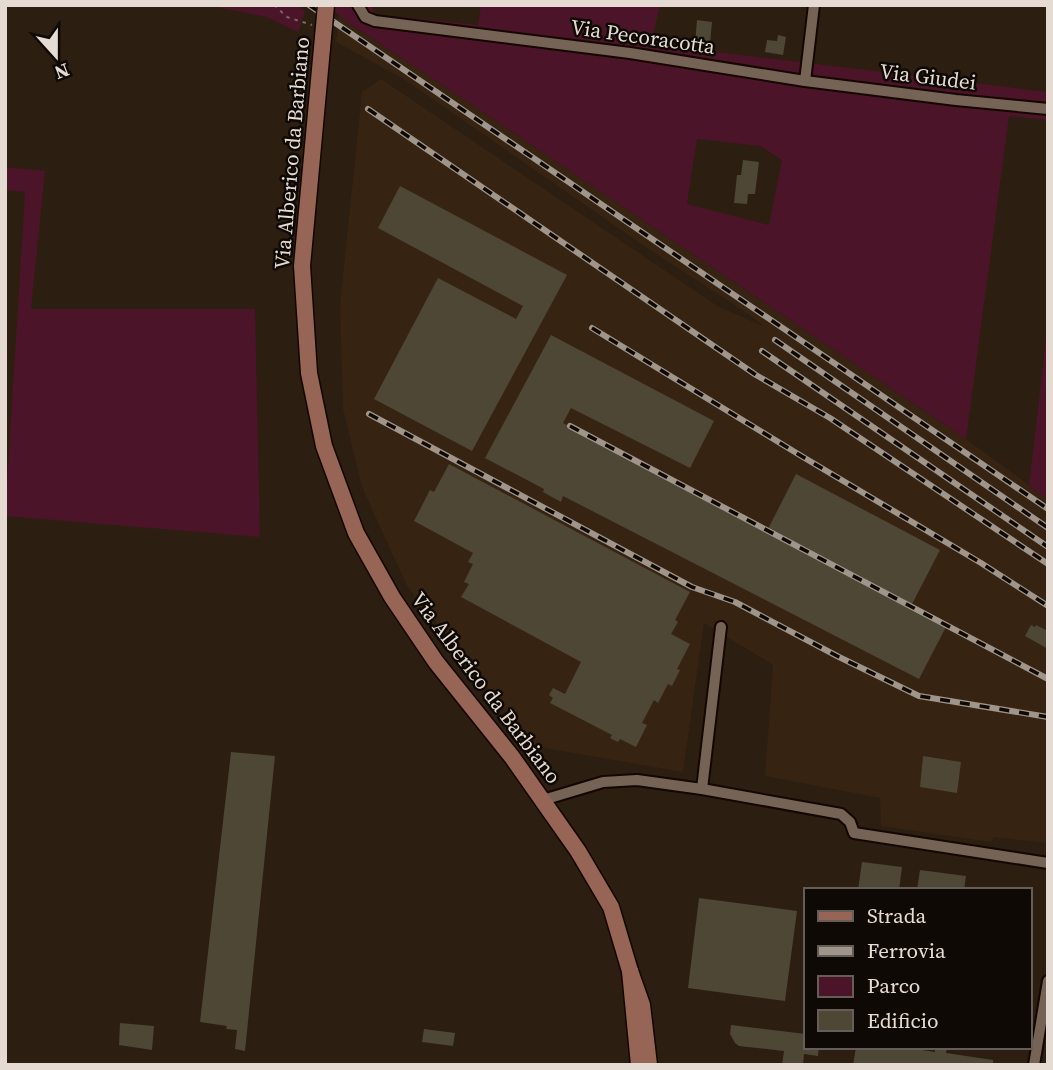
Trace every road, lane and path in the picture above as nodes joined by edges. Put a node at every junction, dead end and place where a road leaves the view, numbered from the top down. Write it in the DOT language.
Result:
graph roads {
  1 [pos="274,5"];
  2 [pos="326,5"];
  3 [pos="358,5"];
  4 [pos="814,5"];
  5 [pos="314,26"];
  6 [pos="805,80"];
  7 [pos="1048,109"];
  8 [pos="720,627"];
  9 [pos="702,789"];
  10 [pos="543,800"];
  11 [pos="1048,863"];
  12 [pos="630,971"];
  13 [pos="1048,981"];
  14 [pos="639,1065"];
  15 [pos="649,1065"];
  16 [pos="1034,1065"];
  1 -- 5 [label="path"];
  2 -- 10 [label="main road, Via Alberico da Barbiano, bridge"];
  3 -- 6 [label="street, Via Pecoracotta"];
  4 -- 6 [label="street"];
  6 -- 7 [label="street, Via Giudei"];
  8 -- 9 [label="street"];
  9 -- 10 [label="street"];
  9 -- 11 [label="street"];
  10 -- 12 [label="main road, Via Alberico da Barbiano"];
  12 -- 14 [label="main road, Via Alberico da Barbiano"];
  12 -- 15 [label="main road, Via Alberico da Barbiano"];
  13 -- 16 [label="street"];
}
